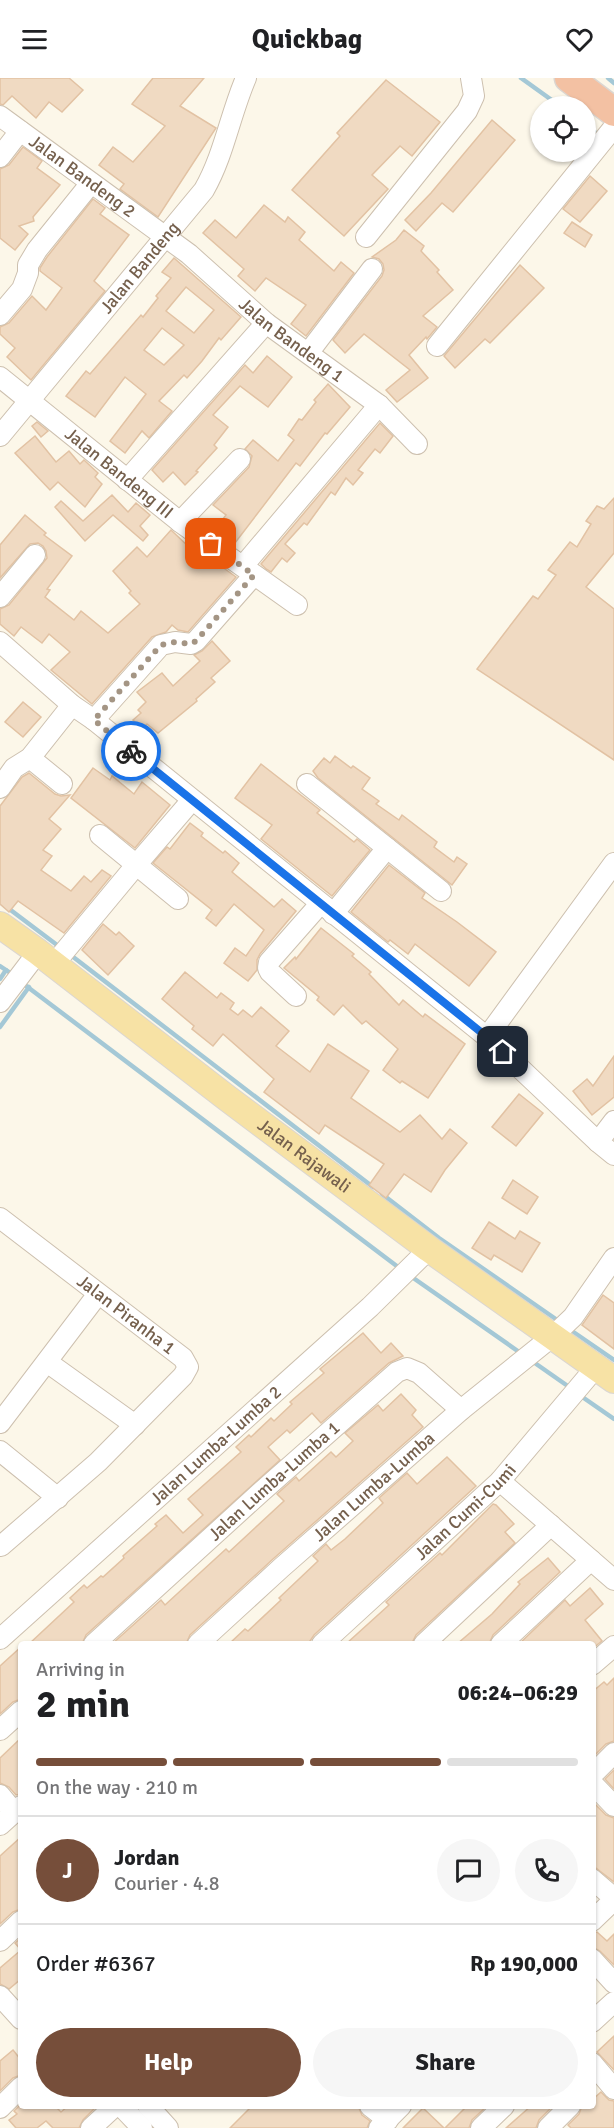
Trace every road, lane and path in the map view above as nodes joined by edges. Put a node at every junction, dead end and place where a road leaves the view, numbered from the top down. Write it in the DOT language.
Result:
graph roads {
  1 [pos="246,78"];
  2 [pos="471,78"];
  3 [pos="569,78"];
  4 [pos="614,112"];
  5 [pos="0,116"];
  6 [pos="614,127"];
  7 [pos="20,131"];
  8 [pos="0,158"];
  9 [pos="91,183"];
  10 [pos="165,237"];
  11 [pos="366,237"];
  12 [pos="372,269"];
  13 [pos="0,315"];
  14 [pos="266,323"];
  15 [pos="437,346"];
  16 [pos="309,352"];
  17 [pos="0,377"];
  18 [pos="31,400"];
  19 [pos="379,405"];
  20 [pos="0,436"];
  21 [pos="417,444"];
  22 [pos="240,459"];
  23 [pos="127,480"];
  24 [pos="180,522"];
  25 [pos="35,555"];
  26 [pos="248,571"];
  27 [pos="0,597"];
  28 [pos="297,605"];
  29 [pos="0,642"];
  30 [pos="72,705"];
  31 [pos="94,720"];
  32 [pos="30,758"];
  33 [pos="62,784"];
  34 [pos="307,784"];
  35 [pos="0,788"];
  36 [pos="192,800"];
  37 [pos="100,835"];
  38 [pos="387,848"];
  39 [pos="614,863"];
  40 [pos="136,864"];
  41 [pos="441,891"];
  42 [pos="178,899"];
  43 [pos="326,909"];
  44 [pos="0,925"];
  45 [pos="46,958"];
  46 [pos="296,996"];
  47 [pos="0,1002"];
  48 [pos="487,1037"];
  49 [pos="614,1121"];
  50 [pos="598,1142"];
  51 [pos="614,1155"];
  52 [pos="0,1218"];
  53 [pos="429,1249"];
  54 [pos="614,1258"];
  55 [pos="98,1294"];
  56 [pos="553,1336"];
  57 [pos="47,1362"];
  58 [pos="605,1373"];
  59 [pos="461,1410"];
  60 [pos="0,1423"];
  61 [pos="135,1425"];
  62 [pos="0,1451"];
  63 [pos="500,1481"];
  64 [pos="58,1498"];
  65 [pos="550,1525"];
  66 [pos="1,1546"];
  67 [pos="591,1560"];
  68 [pos="614,1580"];
  69 [pos="0,1639"];
  70 [pos="97,1641"];
  71 [pos="201,1641"];
  72 [pos="325,1641"];
  73 [pos="427,1641"];
  74 [pos="504,1641"];
  75 [pos="614,1646"];
  76 [pos="596,1662"];
  77 [pos="18,1714"];
  78 [pos="0,1730"];
  79 [pos="614,1753"];
  80 [pos="596,1771"];
  81 [pos="596,1787"];
  82 [pos="0,1795"];
  83 [pos="614,1806"];
  84 [pos="12,1814"];
  85 [pos="596,1883"];
  86 [pos="614,1899"];
  87 [pos="596,1917"];
  88 [pos="18,1924"];
  89 [pos="0,1941"];
  90 [pos="596,1963"];
  91 [pos="614,1983"];
  92 [pos="0,1996"];
  93 [pos="614,2002"];
  94 [pos="18,2016"];
  95 [pos="596,2018"];
  96 [pos="18,2090"];
  97 [pos="1,2104"];
  98 [pos="112,2109"];
  99 [pos="375,2109"];
  100 [pos="567,2109"];
  101 [pos="134,2118"];
  102 [pos="389,2118"];
  103 [pos="163,2126"];
  104 [pos="91,2128"];
  105 [pos="548,2128"];
  1 -- 10 [label="street, Jalan Bandeng"];
  2 -- 11 [label="street"];
  3 -- 4 [label="highway"];
  5 -- 7 [label="street, Jalan Bandeng 2"];
  6 -- 15 [label="street"];
  7 -- 8 [label="street"];
  7 -- 9 [label="street, Jalan Bandeng 2"];
  9 -- 10 [label="street, Jalan Bandeng 2"];
  9 -- 13 [label="street"];
  10 -- 14 [label="street, Jalan Bandeng 1"];
  10 -- 18 [label="street, Jalan Bandeng"];
  12 -- 16 [label="street"];
  14 -- 16 [label="street, Jalan Bandeng 1"];
  14 -- 23 [label="street"];
  16 -- 19 [label="street, Jalan Bandeng 1"];
  17 -- 18 [label="street, Jalan Bandeng III"];
  18 -- 20 [label="street, Jalan Bandeng"];
  18 -- 23 [label="street, Jalan Bandeng III"];
  19 -- 21 [label="street, Jalan Bandeng 1"];
  19 -- 26 [label="street"];
  22 -- 24 [label="street"];
  23 -- 24 [label="street, Jalan Bandeng III"];
  24 -- 26 [label="street, Jalan Bandeng III"];
  25 -- 27 [label="street"];
  26 -- 28 [label="street, Jalan Bandeng III"];
  26 -- 31 [label="street"];
  29 -- 30 [label="street"];
  30 -- 31 [label="street"];
  30 -- 32 [label="street"];
  31 -- 36 [label="street"];
  32 -- 33 [label="street"];
  32 -- 35 [label="street"];
  34 -- 38 [label="street"];
  36 -- 40 [label="street"];
  36 -- 43 [label="street"];
  37 -- 40 [label="street"];
  38 -- 41 [label="street"];
  38 -- 43 [label="street"];
  39 -- 48 [label="street"];
  40 -- 42 [label="street"];
  40 -- 45 [label="street"];
  43 -- 46 [label="street"];
  43 -- 48 [label="street"];
  44 -- 45 [label="main road, Jalan Rajawali"];
  45 -- 47 [label="street"];
  45 -- 53 [label="main road, Jalan Rajawali"];
  48 -- 50 [label="street"];
  49 -- 50 [label="street"];
  50 -- 51 [label="street"];
  52 -- 55 [label="street, Jalan Piranha 1"];
  53 -- 56 [label="main road, Jalan Rajawali"];
  53 -- 69 [label="street, Jalan Lumba-Lumba 2"];
  54 -- 56 [label="street, Jalan Lumba-Lumba"];
  55 -- 57 [label="street"];
  55 -- 61 [label="street, Jalan Piranha 1"];
  56 -- 58 [label="main road, Jalan Rajawali"];
  56 -- 59 [label="street, Jalan Lumba-Lumba"];
  57 -- 60 [label="street"];
  57 -- 61 [label="street"];
  58 -- 63 [label="street, Jalan Cumi-Cumi"];
  59 -- 70 [label="street, Jalan Lumba-Lumba 1"];
  59 -- 71 [label="street, Jalan Lumba-Lumba"];
  61 -- 64 [label="street, Jalan Piranha 1"];
  62 -- 64 [label="street"];
  63 -- 65 [label="street"];
  63 -- 72 [label="street, Jalan Cumi-Cumi"];
  64 -- 66 [label="street, Jalan Piranha 1"];
  65 -- 67 [label="street"];
  65 -- 73 [label="street"];
  67 -- 68 [label="street"];
  67 -- 74 [label="street"];
  75 -- 76 [label="street"];
  77 -- 78 [label="street"];
  79 -- 80 [label="street"];
  81 -- 83 [label="street"];
  82 -- 84 [label="street"];
  85 -- 86 [label="street"];
  86 -- 87 [label="street"];
  88 -- 89 [label="street"];
  90 -- 91 [label="street"];
  92 -- 94 [label="street"];
  93 -- 95 [label="street"];
  96 -- 97 [label="street"];
  98 -- 104 [label="street"];
  99 -- 102 [label="street"];
  100 -- 105 [label="street"];
  101 -- 103 [label="street"];
}
